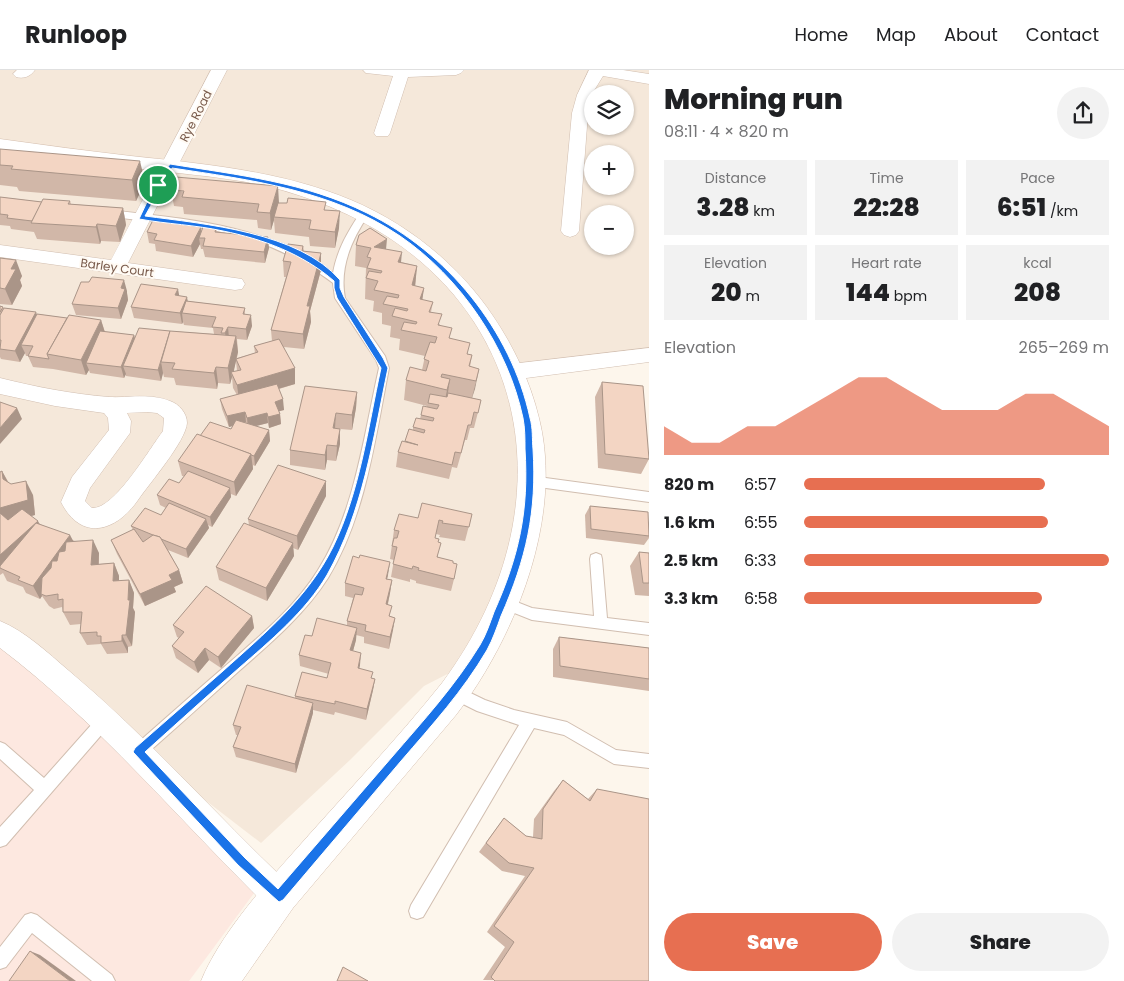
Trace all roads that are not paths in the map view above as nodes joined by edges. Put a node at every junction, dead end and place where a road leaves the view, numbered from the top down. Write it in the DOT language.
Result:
graph roads {
  1 [pos="219,70"];
  2 [pos="372,70"];
  3 [pos="456,70"];
  4 [pos="598,70"];
  5 [pos="402,73"];
  6 [pos="649,79"];
  7 [pos="382,133"];
  8 [pos="0,145"];
  9 [pos="170,166"];
  10 [pos="94,211"];
  11 [pos="364,214"];
  12 [pos="142,217"];
  13 [pos="570,231"];
  14 [pos="0,251"];
  15 [pos="116,268"];
  16 [pos="337,280"];
  17 [pos="235,284"];
  18 [pos="649,356"];
  19 [pos="511,372"];
  20 [pos="0,386"];
  21 [pos="110,405"];
  22 [pos="531,481"];
  23 [pos="649,497"];
  24 [pos="596,559"];
  25 [pos="504,603"];
  26 [pos="601,623"];
  27 [pos="649,629"];
  28 [pos="0,633"];
  29 [pos="454,692"];
  30 [pos="105,720"];
  31 [pos="530,721"];
  32 [pos="0,749"];
  33 [pos="138,752"];
  34 [pos="649,761"];
  35 [pos="44,789"];
  36 [pos="0,839"];
  37 [pos="279,896"];
  38 [pos="417,911"];
  39 [pos="0,961"];
  40 [pos="106,981"];
  41 [pos="220,981"];
  1 -- 9 [label="street, Rye Road"];
  2 -- 5 [label="street"];
  3 -- 5 [label="street"];
  4 -- 6 [label="street"];
  4 -- 13 [label="street"];
  5 -- 7 [label="street"];
  8 -- 9 [label="street"];
  9 -- 11 [label="street"];
  9 -- 12 [label="street, Rye Road"];
  10 -- 12 [label="lane"];
  11 -- 16 [label="lane"];
  11 -- 19 [label="street"];
  12 -- 15 [label="street, Rye Road"];
  12 -- 16 [label="lane"];
  14 -- 15 [label="street, Barley Court"];
  15 -- 17 [label="street, Barley Court"];
  16 -- 33 [label="lane"];
  18 -- 19 [label="street"];
  19 -- 22 [label="street"];
  20 -- 21 [label="street"];
  21 -- 21 [label="street"];
  22 -- 23 [label="lane"];
  22 -- 25 [label="street"];
  24 -- 26 [label="lane"];
  25 -- 26 [label="lane"];
  25 -- 29 [label="street"];
  26 -- 27 [label="lane"];
  28 -- 30 [label="street"];
  29 -- 31 [label="lane"];
  29 -- 37 [label="street"];
  30 -- 33 [label="street"];
  30 -- 35 [label="lane"];
  31 -- 34 [label="lane"];
  31 -- 38 [label="lane"];
  32 -- 35 [label="lane"];
  33 -- 37 [label="street"];
  35 -- 36 [label="lane"];
  37 -- 41 [label="street"];
  39 -- 40 [label="lane"];
}
